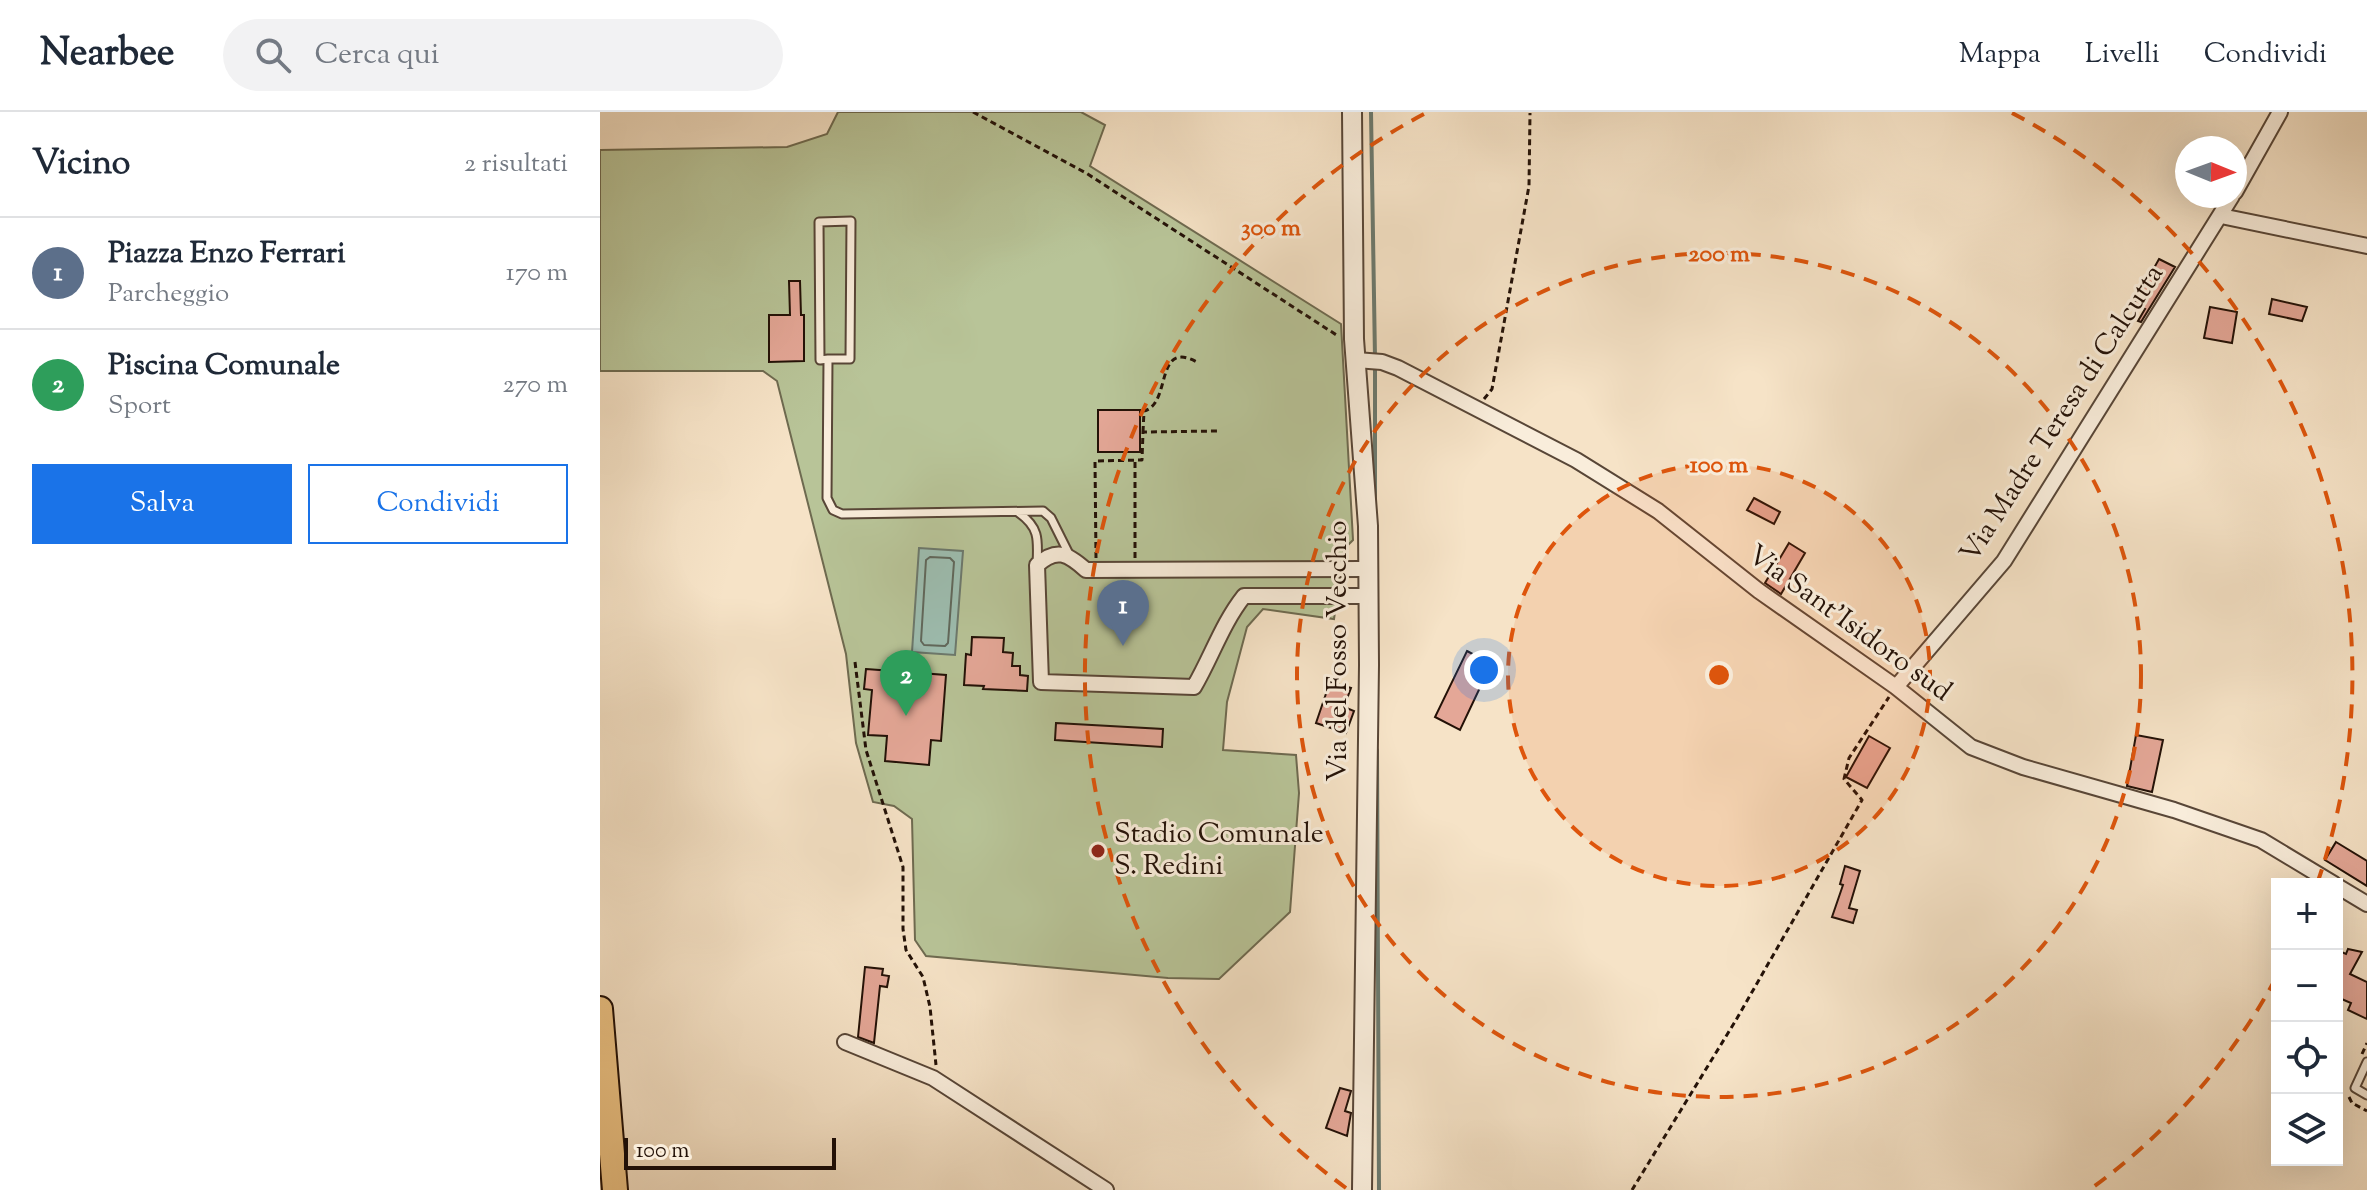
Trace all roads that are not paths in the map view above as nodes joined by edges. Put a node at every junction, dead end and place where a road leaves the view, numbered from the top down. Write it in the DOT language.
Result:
graph roads {
  1 [pos="1352,112"];
  2 [pos="2280,112"];
  3 [pos="2247,171"];
  4 [pos="2226,208"];
  5 [pos="2221,216"];
  6 [pos="2367,246"];
  7 [pos="828,359"];
  8 [pos="1369,361"];
  9 [pos="1017,511"];
  10 [pos="1070,556"];
  11 [pos="1037,565"];
  12 [pos="1368,569"];
  13 [pos="1239,570"];
  14 [pos="1244,596"];
  15 [pos="1368,596"];
  16 [pos="1896,687"];
  17 [pos="2323,878"];
  18 [pos="2343,890"];
  19 [pos="2367,904"];
  20 [pos="600,1009"];
  21 [pos="845,1042"];
  22 [pos="2367,1062"];
  23 [pos="2367,1095"];
  24 [pos="600,1139"];
  25 [pos="605,1190"];
  26 [pos="615,1190"];
  27 [pos="1106,1190"];
  28 [pos="1362,1190"];
  1 -- 8 [label="street, Via del Fosso Vecchio"];
  2 -- 3 [label="street, Via Madre Teresa di Calcutta"];
  4 -- 5 [label="street, Via Madre Teresa di Calcutta"];
  5 -- 6 [label="street"];
  5 -- 16 [label="street, Via Madre Teresa di Calcutta"];
  7 -- 7 [label="lane"];
  7 -- 9 [label="lane"];
  8 -- 12 [label="street, Via del Fosso Vecchio"];
  8 -- 16 [label="street, Via Sant'Isidoro sud"];
  9 -- 10 [label="lane"];
  9 -- 11 [label="lane"];
  10 -- 11 [label="street"];
  10 -- 13 [label="street"];
  11 -- 14 [label="street"];
  12 -- 13 [label="street"];
  12 -- 15 [label="street, Via del Fosso Vecchio"];
  13 -- 14 [label="street"];
  14 -- 15 [label="street"];
  15 -- 28 [label="street, Via del Fosso Vecchio"];
  16 -- 17 [label="street, Via Sant'Isidoro sud"];
  18 -- 19 [label="street, Via Sant'Isidoro sud"];
  20 -- 26 [label="highway"];
  21 -- 27 [label="street"];
  22 -- 23 [label="lane"];
  24 -- 25 [label="highway"];
}
